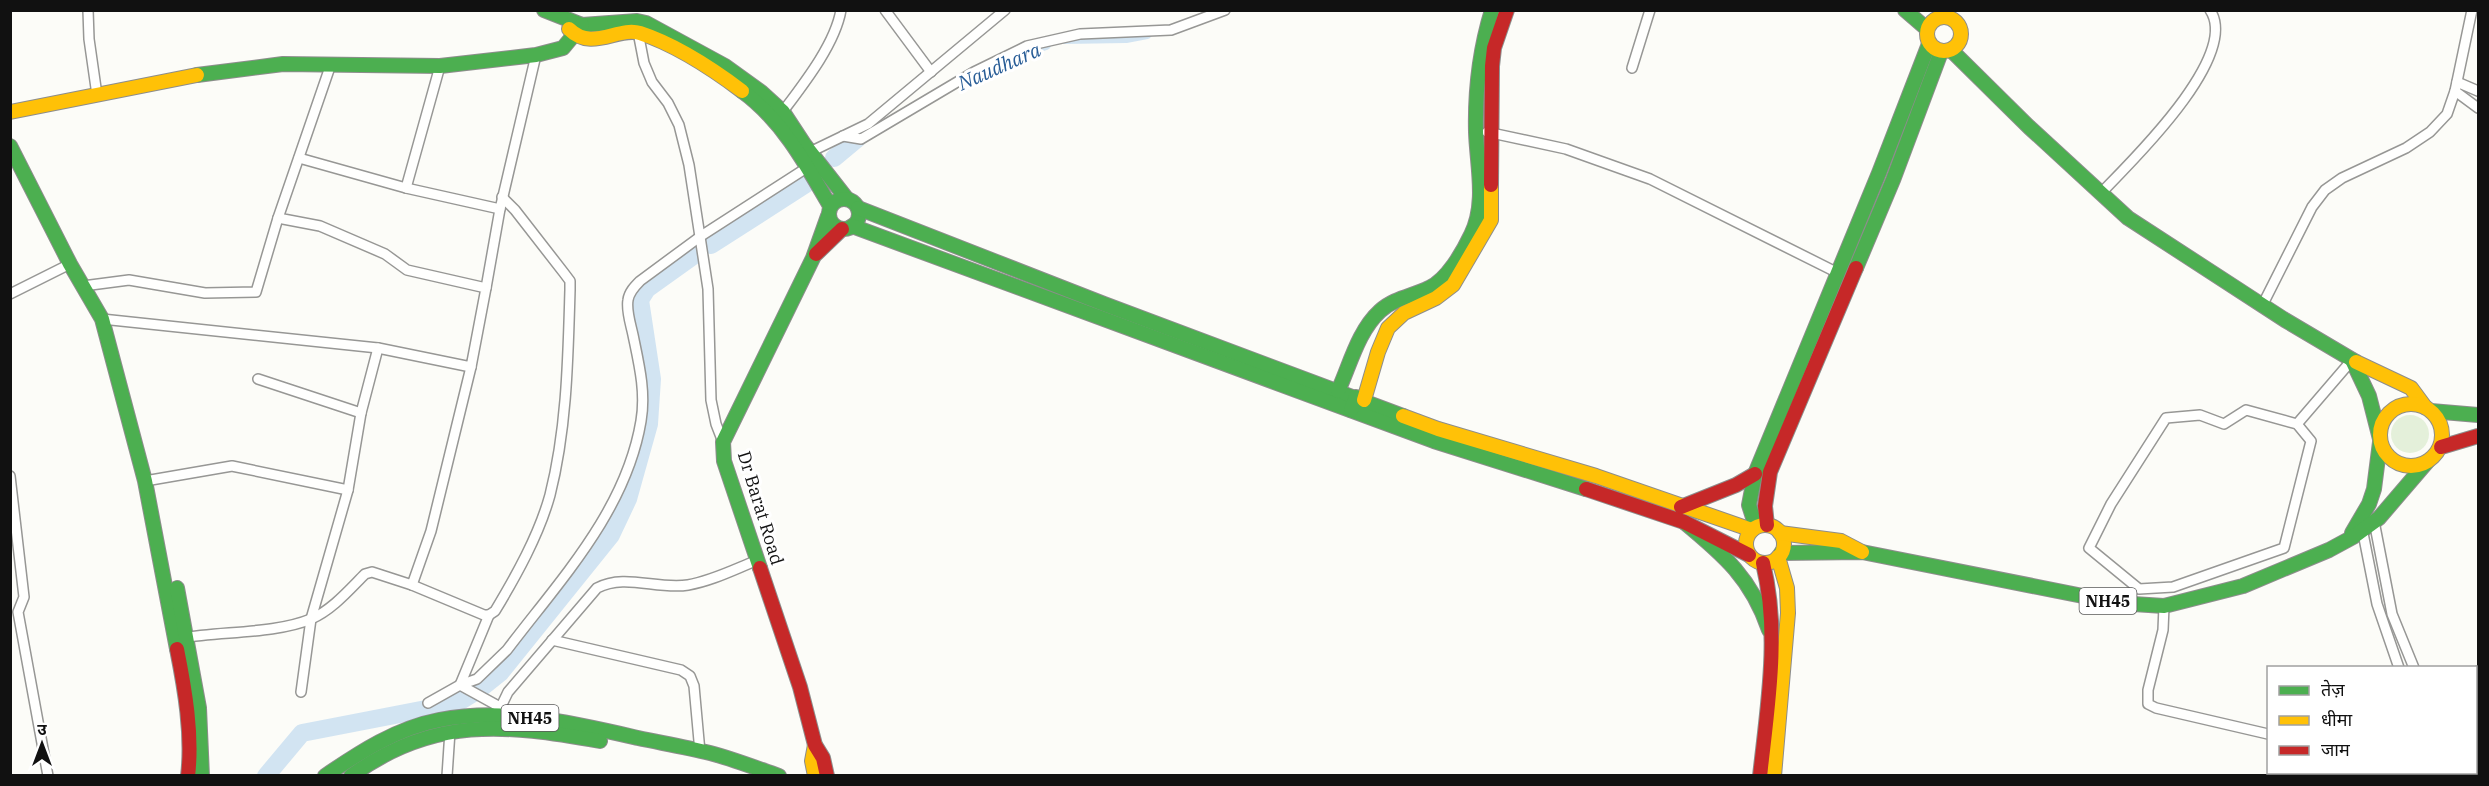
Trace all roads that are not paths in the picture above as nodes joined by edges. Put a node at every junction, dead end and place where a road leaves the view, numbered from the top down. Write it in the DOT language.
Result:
graph roads {
  1 [pos="88,10"];
  2 [pos="544,10"];
  3 [pos="841,10"];
  4 [pos="885,10"];
  5 [pos="1005,10"];
  6 [pos="1225,10"];
  7 [pos="1492,10"];
  8 [pos="1507,10"];
  9 [pos="1650,10"];
  10 [pos="1905,10"];
  11 [pos="2210,10"];
  12 [pos="2472,11"];
  13 [pos="2478,12"];
  14 [pos="1942,14"];
  15 [pos="1957,16"];
  16 [pos="637,17"];
  17 [pos="1927,29"];
  18 [pos="579,30"];
  19 [pos="1929,44"];
  20 [pos="1946,51"];
  21 [pos="536,55"];
  22 [pos="331,63"];
  23 [pos="440,66"];
  24 [pos="1632,68"];
  25 [pos="931,72"];
  26 [pos="2456,86"];
  27 [pos="2478,90"];
  28 [pos="97,95"];
  29 [pos="2478,108"];
  30 [pos="10,112"];
  31 [pos="779,117"];
  32 [pos="1476,129"];
  33 [pos="1493,133"];
  34 [pos="843,136"];
  35 [pos="10,146"];
  36 [pos="810,152"];
  37 [pos="299,158"];
  38 [pos="808,167"];
  39 [pos="406,188"];
  40 [pos="2101,193"];
  41 [pos="502,197"];
  42 [pos="847,199"];
  43 [pos="858,208"];
  44 [pos="500,209"];
  45 [pos="829,211"];
  46 [pos="278,218"];
  47 [pos="847,228"];
  48 [pos="701,236"];
  49 [pos="813,258"];
  50 [pos="70,264"];
  51 [pos="1838,273"];
  52 [pos="83,286"];
  53 [pos="486,288"];
  54 [pos="10,294"];
  55 [pos="2262,306"];
  56 [pos="102,319"];
  57 [pos="378,348"];
  58 [pos="2352,360"];
  59 [pos="471,367"];
  60 [pos="258,379"];
  61 [pos="1338,391"];
  62 [pos="1357,403"];
  63 [pos="2428,409"];
  64 [pos="361,413"];
  65 [pos="2478,415"];
  66 [pos="2297,424"];
  67 [pos="2478,436"];
  68 [pos="2380,440"];
  69 [pos="723,442"];
  70 [pos="2441,447"];
  71 [pos="2427,462"];
  72 [pos="1755,474"];
  73 [pos="10,476"];
  74 [pos="145,481"];
  75 [pos="348,490"];
  76 [pos="1682,507"];
  77 [pos="1684,522"];
  78 [pos="2366,524"];
  79 [pos="1758,527"];
  80 [pos="1780,533"];
  81 [pos="1862,552"];
  82 [pos="1749,555"];
  83 [pos="1780,555"];
  84 [pos="758,560"];
  85 [pos="1763,563"];
  86 [pos="412,585"];
  87 [pos="177,588"];
  88 [pos="2164,606"];
  89 [pos="14,611"];
  90 [pos="489,615"];
  91 [pos="311,619"];
  92 [pos="182,638"];
  93 [pos="552,640"];
  94 [pos="1773,640"];
  95 [pos="2398,666"];
  96 [pos="2413,666"];
  97 [pos="460,685"];
  98 [pos="301,692"];
  99 [pos="428,703"];
  100 [pos="499,710"];
  101 [pos="491,728"];
  102 [pos="450,730"];
  103 [pos="2267,734"];
  104 [pos="815,745"];
  105 [pos="700,752"];
  106 [pos="743,765"];
  107 [pos="48,776"];
  108 [pos="188,776"];
  109 [pos="202,776"];
  110 [pos="325,776"];
  111 [pos="351,776"];
  112 [pos="447,776"];
  113 [pos="779,776"];
  114 [pos="815,776"];
  115 [pos="827,776"];
  116 [pos="1760,776"];
  117 [pos="1774,776"];
  1 -- 28 [label="street"];
  2 -- 18 [label="main road"];
  3 -- 31 [label="street"];
  4 -- 25 [label="street"];
  5 -- 25 [label="street"];
  6 -- 34 [label="street"];
  7 -- 32 [label="main road"];
  8 -- 33 [label="main road"];
  9 -- 24 [label="street"];
  10 -- 17 [label="main road"];
  11 -- 40 [label="street"];
  12 -- 13 [label="street"];
  12 -- 26 [label="street"];
  14 -- 15 [label="main road"];
  14 -- 17 [label="main road"];
  15 -- 20 [label="main road"];
  16 -- 18 [label="main road"];
  16 -- 31 [label="main road"];
  16 -- 48 [label="street"];
  17 -- 19 [label="main road"];
  18 -- 21 [label="main road"];
  19 -- 20 [label="main road"];
  19 -- 51 [label="main road"];
  20 -- 40 [label="main road"];
  20 -- 79 [label="main road"];
  21 -- 23 [label="main road"];
  21 -- 41 [label="street"];
  22 -- 23 [label="main road"];
  22 -- 28 [label="main road"];
  22 -- 37 [label="street"];
  23 -- 39 [label="street"];
  25 -- 34 [label="street"];
  26 -- 27 [label="street"];
  26 -- 29 [label="street"];
  26 -- 55 [label="street"];
  28 -- 30 [label="main road"];
  31 -- 36 [label="main road"];
  31 -- 38 [label="main road"];
  32 -- 33 [label="street"];
  32 -- 61 [label="main road"];
  33 -- 51 [label="street"];
  33 -- 62 [label="main road"];
  34 -- 36 [label="street"];
  35 -- 50 [label="main road"];
  36 -- 42 [label="main road"];
  37 -- 39 [label="street"];
  37 -- 46 [label="street"];
  38 -- 45 [label="main road"];
  38 -- 48 [label="street"];
  39 -- 44 [label="street"];
  40 -- 55 [label="main road"];
  41 -- 44 [label="street"];
  41 -- 90 [label="street"];
  42 -- 43 [label="main road"];
  42 -- 45 [label="main road"];
  43 -- 47 [label="main road"];
  43 -- 61 [label="main road"];
  44 -- 53 [label="street"];
  45 -- 47 [label="main road"];
  45 -- 49 [label="main road, Dr Barat Road"];
  46 -- 52 [label="street"];
  46 -- 53 [label="street"];
  47 -- 49 [label="main road, Dr Barat Road"];
  47 -- 62 [label="main road"];
  48 -- 69 [label="street"];
  48 -- 97 [label="street"];
  49 -- 69 [label="main road, Dr Barat Road"];
  50 -- 52 [label="main road"];
  50 -- 54 [label="street"];
  51 -- 72 [label="main road"];
  52 -- 56 [label="main road"];
  53 -- 59 [label="street"];
  55 -- 58 [label="main road"];
  56 -- 57 [label="street"];
  56 -- 74 [label="main road"];
  57 -- 59 [label="street"];
  57 -- 64 [label="street"];
  58 -- 63 [label="main road"];
  58 -- 66 [label="street"];
  58 -- 68 [label="main road"];
  59 -- 86 [label="street"];
  60 -- 64 [label="street"];
  61 -- 62 [label="main road"];
  62 -- 76 [label="main road"];
  62 -- 77 [label="main road"];
  63 -- 65 [label="main road, NH45"];
  63 -- 68 [label="main road, NH45"];
  63 -- 70 [label="main road"];
  64 -- 75 [label="street"];
  66 -- 66 [label="street"];
  67 -- 70 [label="main road"];
  68 -- 71 [label="main road"];
  68 -- 78 [label="main road, NH45"];
  69 -- 84 [label="main road, Dr Barat Road"];
  70 -- 71 [label="main road, NH45"];
  71 -- 78 [label="main road, NH45"];
  72 -- 76 [label="main road"];
  72 -- 79 [label="main road"];
  73 -- 89 [label="street"];
  74 -- 75 [label="street"];
  74 -- 92 [label="main road"];
  75 -- 91 [label="street"];
  76 -- 79 [label="main road"];
  77 -- 82 [label="main road"];
  77 -- 94 [label="main road"];
  78 -- 88 [label="main road, NH45"];
  78 -- 95 [label="street"];
  78 -- 96 [label="street"];
  79 -- 80 [label="main road, NH45"];
  79 -- 82 [label="main road"];
  80 -- 81 [label="main road, NH45"];
  80 -- 83 [label="main road"];
  81 -- 83 [label="main road, NH45"];
  81 -- 88 [label="main road, NH45"];
  82 -- 85 [label="main road"];
  83 -- 85 [label="main road, NH45"];
  83 -- 117 [label="main road"];
  84 -- 93 [label="street"];
  84 -- 104 [label="main road, Dr Barat Road"];
  85 -- 94 [label="main road"];
  86 -- 90 [label="street"];
  86 -- 91 [label="street"];
  87 -- 92 [label="main road"];
  88 -- 103 [label="street"];
  89 -- 107 [label="street"];
  90 -- 97 [label="street"];
  91 -- 92 [label="street"];
  91 -- 98 [label="street"];
  92 -- 108 [label="main road"];
  92 -- 109 [label="main road"];
  93 -- 100 [label="street"];
  93 -- 105 [label="street"];
  94 -- 116 [label="main road"];
  97 -- 99 [label="street"];
  97 -- 100 [label="street"];
  100 -- 101 [label="street"];
  100 -- 105 [label="main road, NH45"];
  100 -- 110 [label="main road, NH45"];
  101 -- 102 [label="main road, NH45"];
  101 -- 106 [label="main road, NH45"];
  102 -- 111 [label="main road, NH45"];
  102 -- 112 [label="street"];
  104 -- 114 [label="main road, Dr Barat Road"];
  104 -- 115 [label="main road, Dr Barat Road"];
  105 -- 106 [label="main road, NH45"];
  106 -- 113 [label="main road, NH45"];
}
